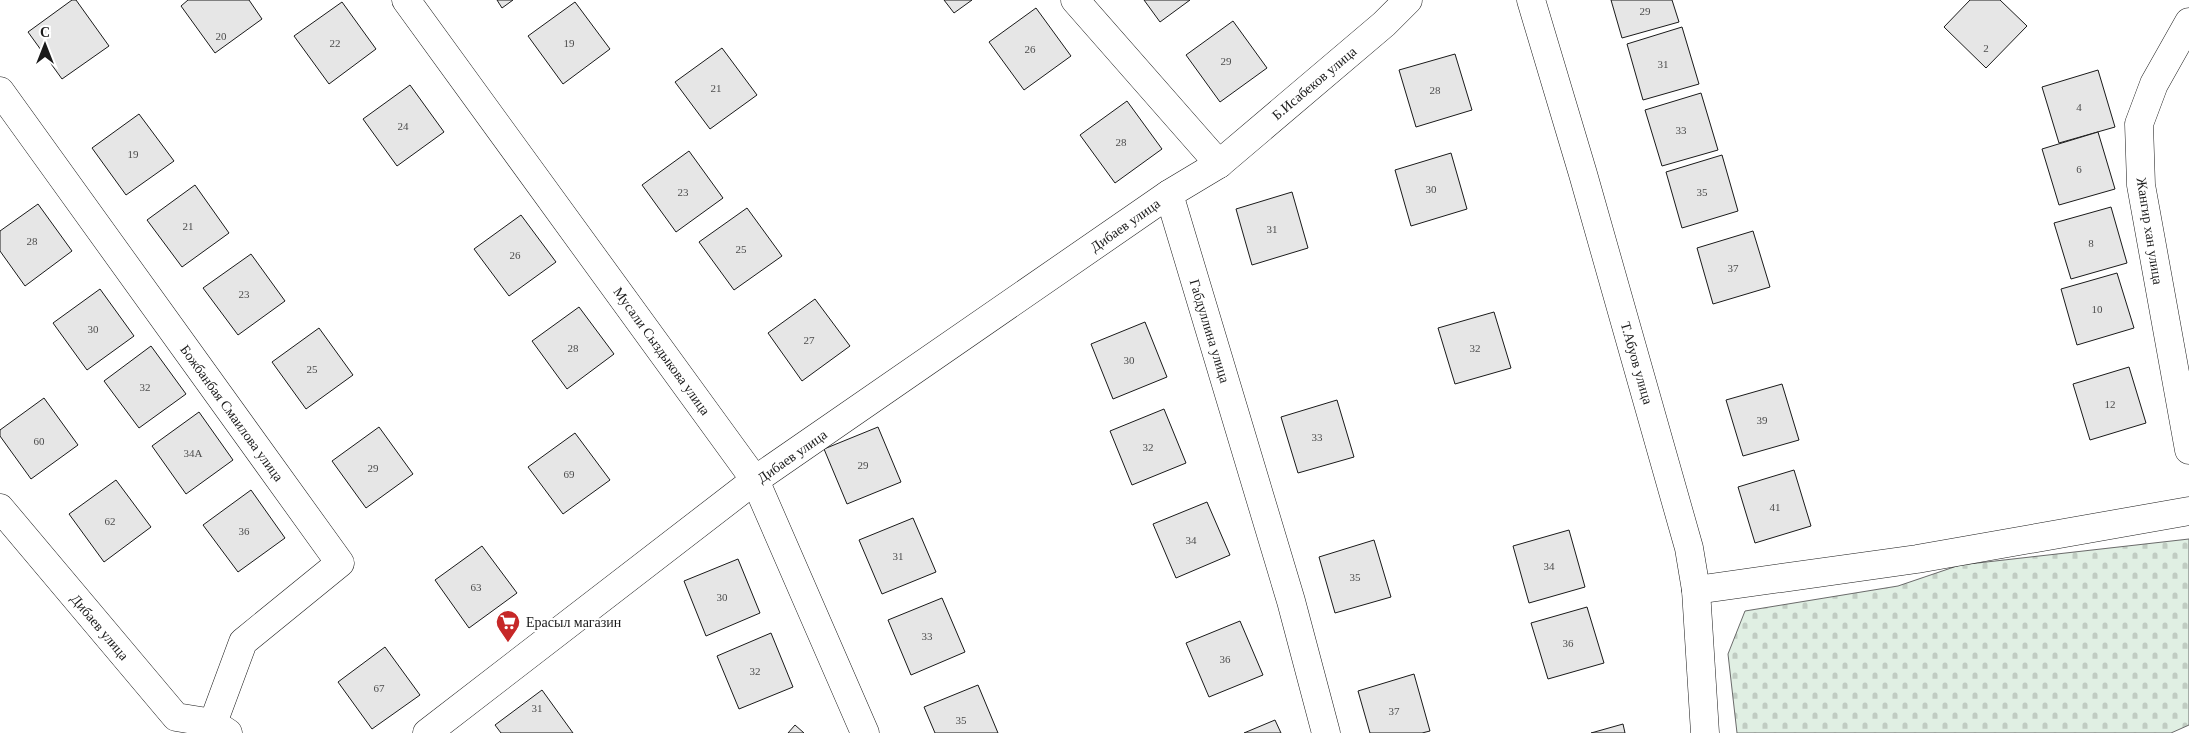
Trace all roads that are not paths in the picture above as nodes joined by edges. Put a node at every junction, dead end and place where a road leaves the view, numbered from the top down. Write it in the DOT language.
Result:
graph roads {
  1 [pos="406,0"];
  2 [pos="1075,0"];
  3 [pos="1408,0"];
  4 [pos="1532,0"];
  5 [pos="2189,22"];
  6 [pos="0,92"];
  7 [pos="1219,164"];
  8 [pos="1169,194"];
  9 [pos="2189,450"];
  10 [pos="755,480"];
  11 [pos="0,508"];
  12 [pos="2189,511"];
  13 [pos="1696,590"];
  14 [pos="220,728"];
  15 [pos="426,733"];
  16 [pos="865,733"];
  17 [pos="1326,733"];
  18 [pos="1705,733"];
  1 -- 10 [label="street, Мусали Сыздыкова улица"];
  2 -- 7 [label="street"];
  3 -- 7 [label="street, Б.Исабеков улица"];
  4 -- 13 [label="street, Т.Абуов улица"];
  5 -- 9 [label="street, Жангир хан улица"];
  6 -- 14 [label="street, Божбанбая Смаилова улица"];
  7 -- 8 [label="street"];
  8 -- 10 [label="street, Дибаев улица"];
  8 -- 17 [label="street, Габдуллина улица"];
  10 -- 15 [label="street, Дибаев улица"];
  10 -- 16 [label="street, Мусали Сыздыкова улица"];
  11 -- 14 [label="street, Дибаев улица"];
  12 -- 13 [label="street"];
  13 -- 18 [label="street, Т.Абуов улица"];
}
